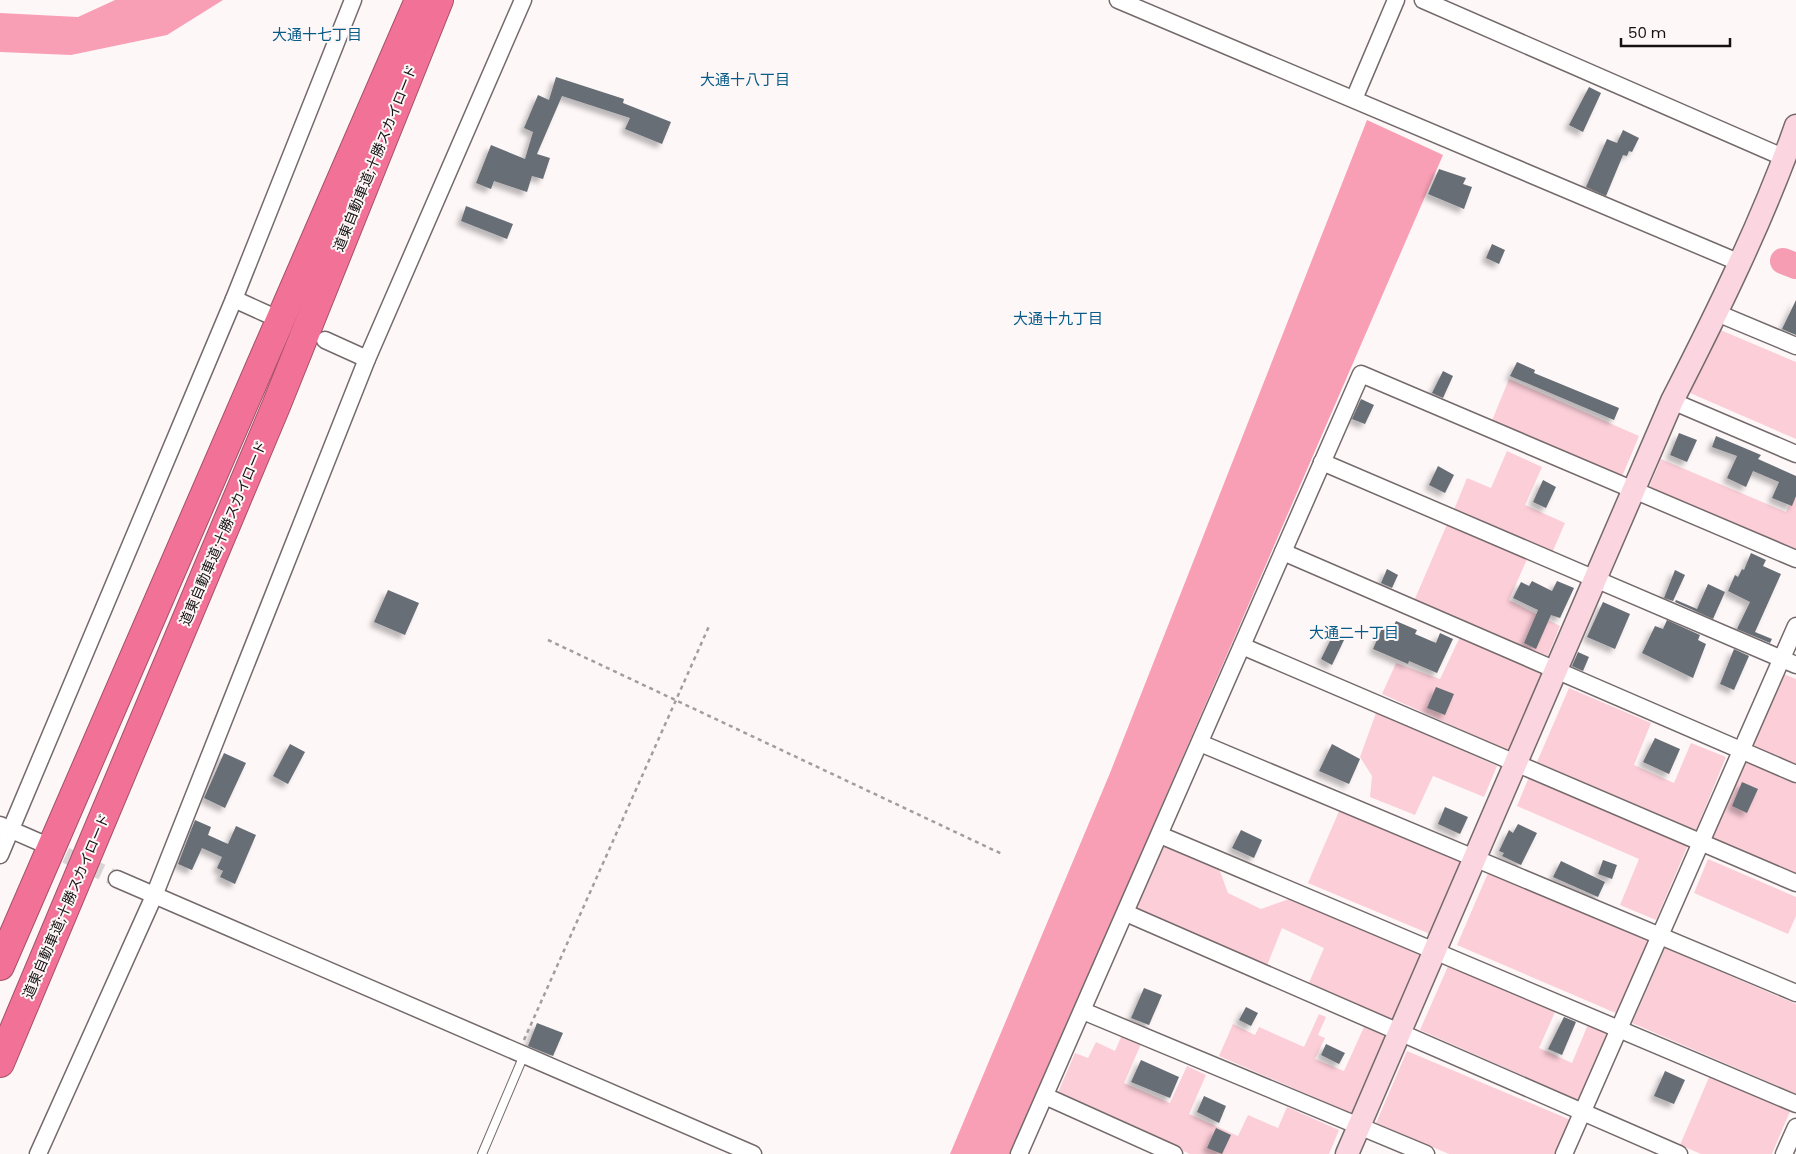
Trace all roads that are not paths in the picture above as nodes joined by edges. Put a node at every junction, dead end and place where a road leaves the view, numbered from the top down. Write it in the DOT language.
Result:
graph roads {
  1 [pos="353,0"];
  2 [pos="419,0"];
  3 [pos="439,0"];
  4 [pos="523,0"];
  5 [pos="1118,0"];
  6 [pos="1396,0"];
  7 [pos="1423,0"];
  8 [pos="1354,99"];
  9 [pos="1796,126"];
  10 [pos="1785,158"];
  11 [pos="1738,262"];
  12 [pos="234,299"];
  13 [pos="1717,313"];
  14 [pos="267,314"];
  15 [pos="325,340"];
  16 [pos="1796,346"];
  17 [pos="367,359"];
  18 [pos="1672,401"];
  19 [pos="1796,454"];
  20 [pos="1322,462"];
  21 [pos="1634,490"];
  22 [pos="1283,552"];
  23 [pos="1796,559"];
  24 [pos="1595,579"];
  25 [pos="1796,626"];
  26 [pos="1242,646"];
  27 [pos="1789,662"];
  28 [pos="1557,670"];
  29 [pos="1200,743"];
  30 [pos="1742,750"];
  31 [pos="1515,762"];
  32 [pos="1796,774"];
  33 [pos="6,828"];
  34 [pos="1160,835"];
  35 [pos="39,842"];
  36 [pos="1701,842"];
  37 [pos="0,855"];
  38 [pos="1475,858"];
  39 [pos="116,879"];
  40 [pos="1796,882"];
  41 [pos="154,896"];
  42 [pos="1126,913"];
  43 [pos="1660,936"];
  44 [pos="1434,951"];
  45 [pos="0,966"];
  46 [pos="1796,992"];
  47 [pos="1083,1011"];
  48 [pos="1619,1029"];
  49 [pos="1400,1032"];
  50 [pos="521,1054"];
  51 [pos="0,1063"];
  52 [pos="1045,1096"];
  53 [pos="1796,1104"];
  54 [pos="1583,1112"];
  55 [pos="1359,1126"];
  56 [pos="1796,1127"];
  57 [pos="38,1154"];
  58 [pos="482,1154"];
  59 [pos="752,1154"];
  60 [pos="1019,1154"];
  61 [pos="1174,1154"];
  62 [pos="1347,1154"];
  63 [pos="1426,1154"];
  64 [pos="1564,1154"];
  65 [pos="1679,1154"];
  66 [pos="1784,1154"];
  1 -- 12 [label="street"];
  2 -- 45 [label="highway, 道東自動車道;十勝スカイロード"];
  3 -- 51 [label="highway, 道東自動車道;十勝スカイロード"];
  4 -- 17 [label="street"];
  5 -- 8 [label="street"];
  6 -- 8 [label="street"];
  7 -- 10 [label="street"];
  8 -- 11 [label="street"];
  9 -- 10 [label="street"];
  10 -- 11 [label="street"];
  11 -- 13 [label="street"];
  12 -- 14 [label="street"];
  12 -- 33 [label="street"];
  13 -- 16 [label="street"];
  13 -- 18 [label="street"];
  15 -- 17 [label="street"];
  17 -- 41 [label="street"];
  18 -- 19 [label="street"];
  18 -- 21 [label="street"];
  20 -- 21 [label="street"];
  20 -- 22 [label="street"];
  20 -- 24 [label="street"];
  21 -- 23 [label="street"];
  21 -- 24 [label="street"];
  22 -- 26 [label="street"];
  22 -- 28 [label="street"];
  24 -- 27 [label="street"];
  24 -- 28 [label="street"];
  25 -- 27 [label="street"];
  26 -- 29 [label="street"];
  26 -- 31 [label="street"];
  27 -- 30 [label="street"];
  28 -- 30 [label="street"];
  28 -- 31 [label="street"];
  29 -- 34 [label="street"];
  29 -- 38 [label="street"];
  30 -- 32 [label="street"];
  30 -- 36 [label="street"];
  31 -- 36 [label="street"];
  31 -- 38 [label="street"];
  33 -- 35 [label="street"];
  33 -- 37 [label="street"];
  34 -- 42 [label="street"];
  34 -- 44 [label="street"];
  36 -- 40 [label="street"];
  36 -- 43 [label="street"];
  38 -- 43 [label="street"];
  38 -- 44 [label="street"];
  39 -- 41 [label="street"];
  41 -- 50 [label="street"];
  41 -- 57 [label="street"];
  42 -- 47 [label="street"];
  42 -- 49 [label="street"];
  43 -- 46 [label="street"];
  43 -- 48 [label="street"];
  44 -- 48 [label="street"];
  44 -- 49 [label="street"];
  47 -- 52 [label="street"];
  47 -- 55 [label="street"];
  48 -- 53 [label="street"];
  48 -- 54 [label="street"];
  49 -- 54 [label="street"];
  49 -- 55 [label="street"];
  50 -- 58 [label="lane"];
  50 -- 59 [label="street"];
  52 -- 60 [label="street"];
  52 -- 61 [label="street"];
  54 -- 64 [label="street"];
  54 -- 65 [label="street"];
  55 -- 62 [label="street"];
  55 -- 63 [label="street"];
  56 -- 66 [label="street"];
}
